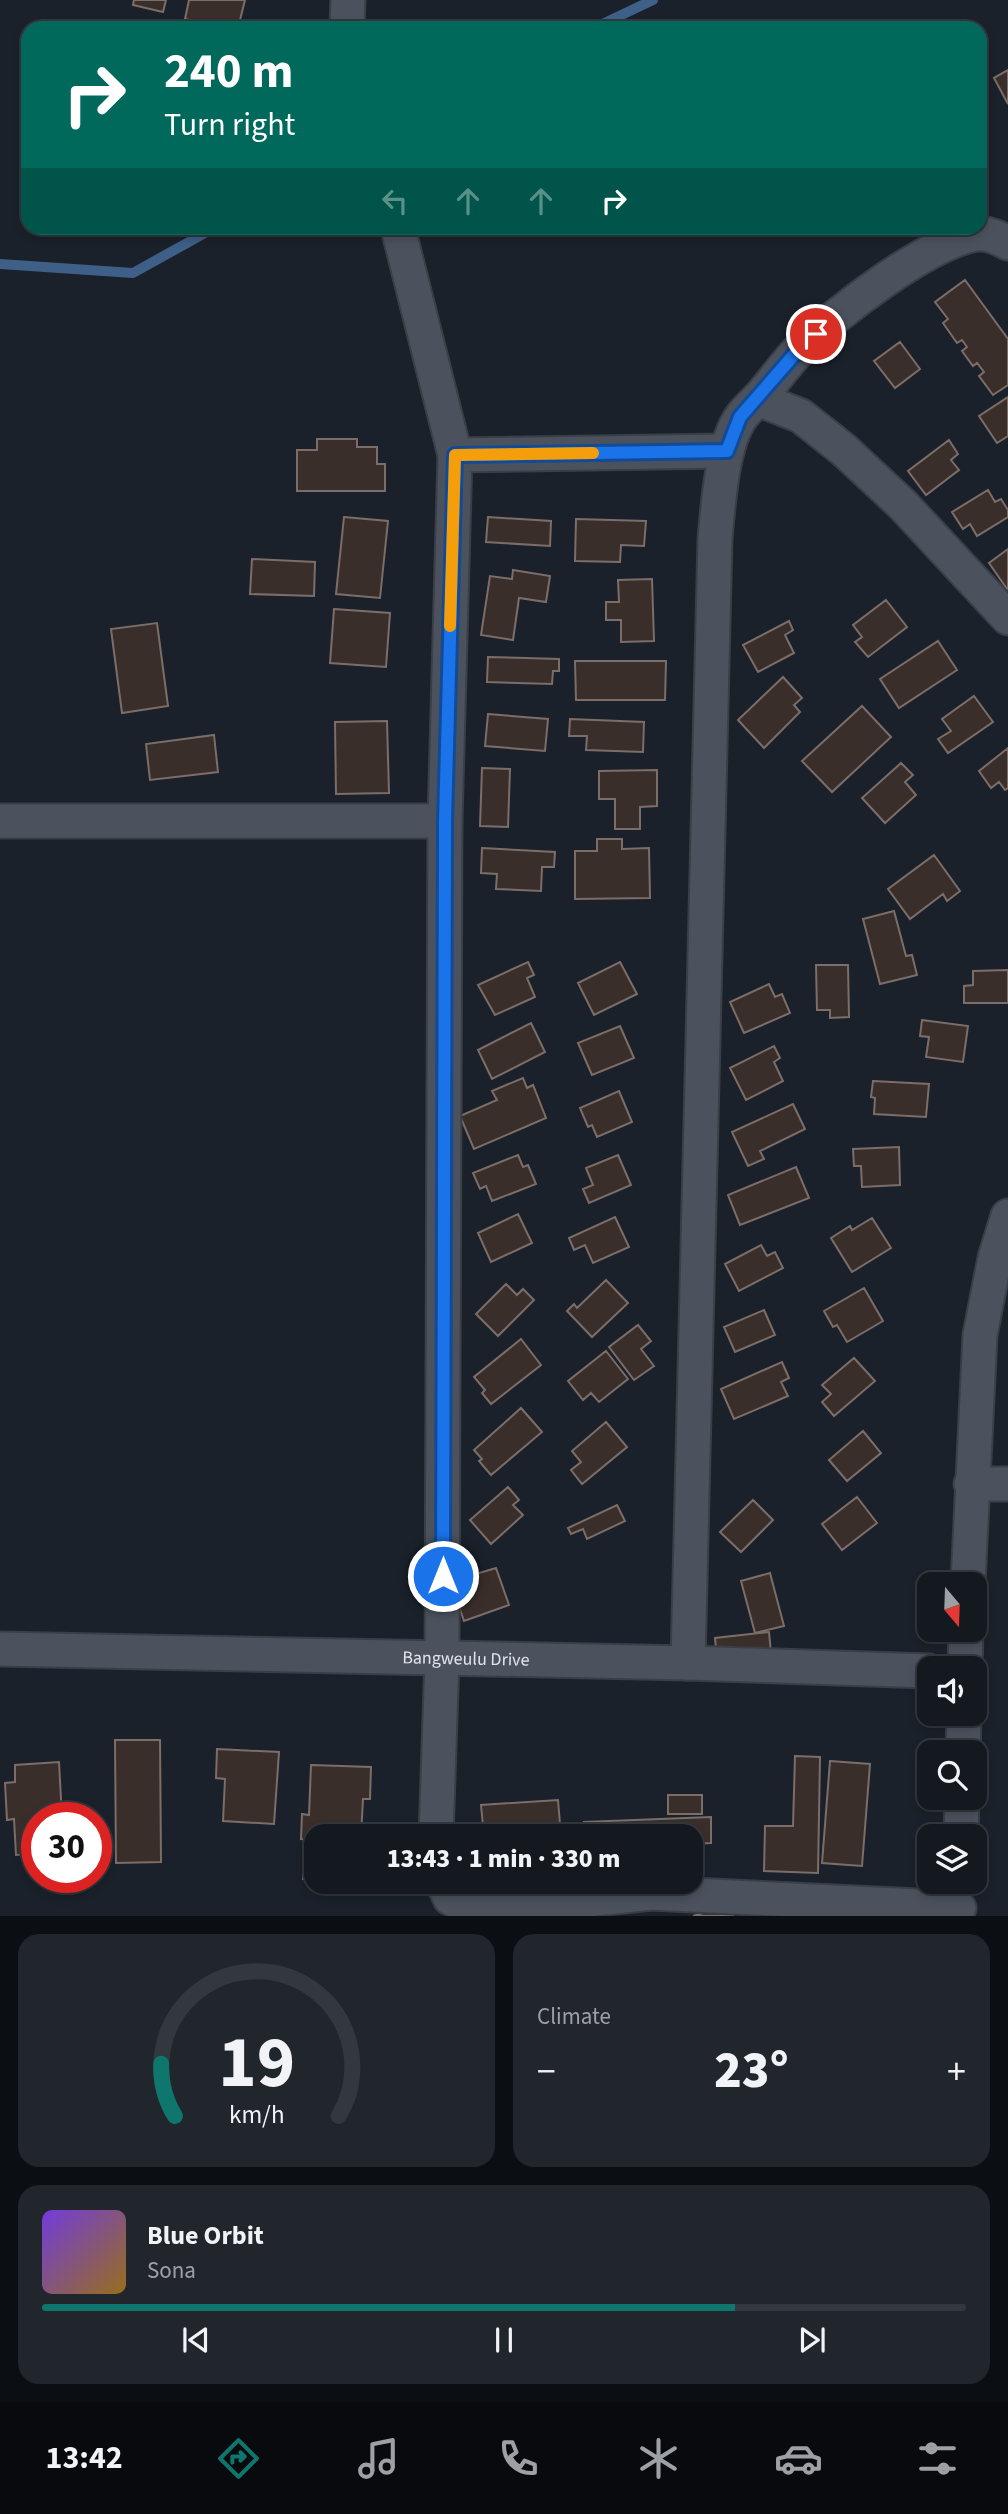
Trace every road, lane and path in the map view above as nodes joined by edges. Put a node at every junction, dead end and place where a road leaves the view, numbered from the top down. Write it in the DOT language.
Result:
graph roads {
  1 [pos="348,0"];
  2 [pos="347,21"];
  3 [pos="400,235"];
  4 [pos="976,235"];
  5 [pos="986,235"];
  6 [pos="1008,243"];
  7 [pos="758,399"];
  8 [pos="727,451"];
  9 [pos="455,455"];
  10 [pos="1008,618"];
  11 [pos="0,821"];
  12 [pos="445,821"];
  13 [pos="1008,1216"];
  14 [pos="971,1484"];
  15 [pos="1008,1485"];
  16 [pos="968,1572"];
  17 [pos="0,1650"];
  18 [pos="442,1659"];
  19 [pos="688,1663"];
  20 [pos="917,1671"];
  21 [pos="436,1824"];
  22 [pos="448,1894"];
  23 [pos="642,1894"];
  24 [pos="685,1894"];
  25 [pos="959,1902"];
  1 -- 2 [label="street"];
  3 -- 9 [label="street"];
  4 -- 7 [label="street"];
  5 -- 6 [label="street"];
  7 -- 8 [label="street"];
  7 -- 10 [label="street"];
  8 -- 9 [label="street"];
  8 -- 19 [label="street"];
  9 -- 12 [label="street"];
  11 -- 12 [label="street"];
  12 -- 18 [label="street"];
  13 -- 14 [label="street"];
  14 -- 15 [label="street"];
  14 -- 16 [label="street"];
  17 -- 18 [label="street, Bangweulu Drive"];
  18 -- 19 [label="street, Bangweulu Drive"];
  18 -- 21 [label="street"];
  19 -- 20 [label="street, Bangweulu Drive"];
  22 -- 23 [label="street"];
  24 -- 25 [label="street"];
}
